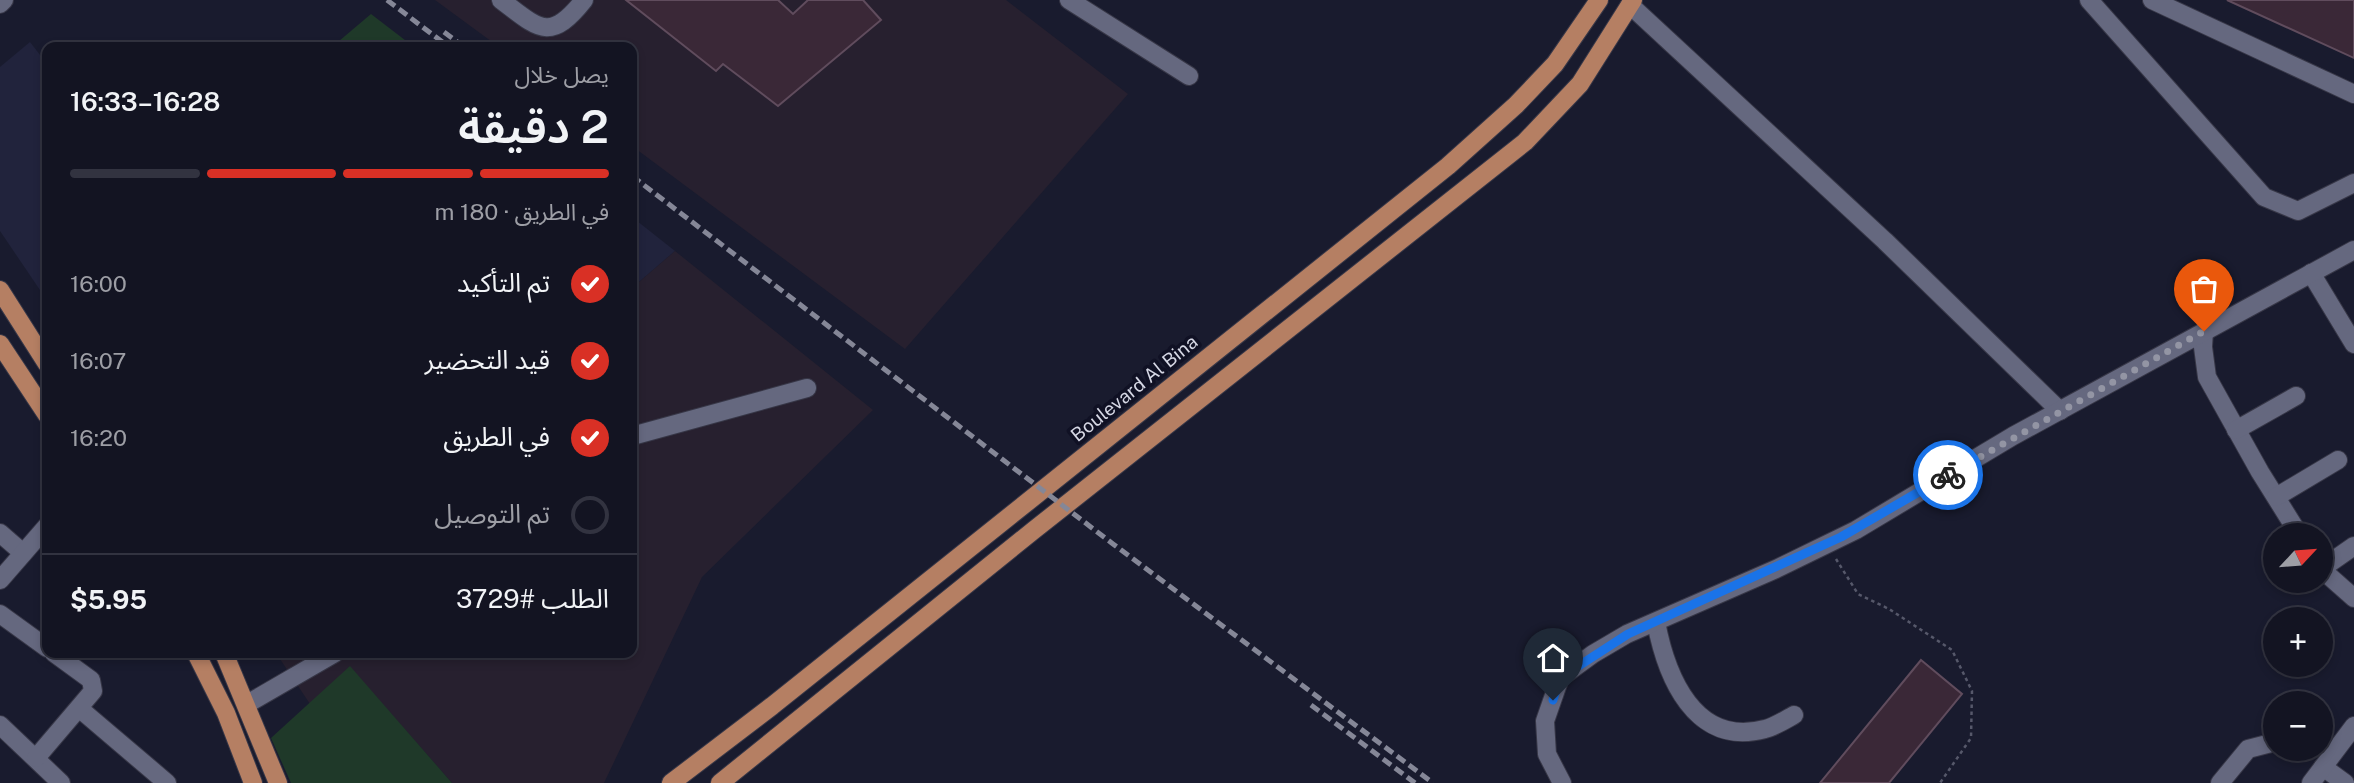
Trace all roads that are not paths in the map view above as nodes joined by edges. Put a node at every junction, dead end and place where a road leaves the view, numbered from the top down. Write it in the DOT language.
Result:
graph roads {
  1 [pos="4,0"];
  2 [pos="501,0"];
  3 [pos="584,0"];
  4 [pos="1069,0"];
  5 [pos="1599,0"];
  6 [pos="2089,0"];
  7 [pos="2152,0"];
  8 [pos="1631,3"];
  9 [pos="0,4"];
  10 [pos="1189,76"];
  11 [pos="2354,94"];
  12 [pos="2354,183"];
  13 [pos="2354,250"];
  14 [pos="2311,273"];
  15 [pos="0,290"];
  16 [pos="2204,331"];
  17 [pos="0,344"];
  18 [pos="2354,344"];
  19 [pos="42,356"];
  20 [pos="807,388"];
  21 [pos="2296,396"];
  22 [pos="42,407"];
  23 [pos="2060,411"];
  24 [pos="2236,430"];
  25 [pos="637,435"];
  26 [pos="2338,460"];
  27 [pos="2276,497"];
  28 [pos="2292,523"];
  29 [pos="42,532"];
  30 [pos="0,533"];
  31 [pos="2354,546"];
  32 [pos="23,553"];
  33 [pos="2333,560"];
  34 [pos="2333,579"];
  35 [pos="0,580"];
  36 [pos="2354,598"];
  37 [pos="0,614"];
  38 [pos="1656,622"];
  39 [pos="42,644"];
  40 [pos="60,658"];
  41 [pos="198,658"];
  42 [pos="225,658"];
  43 [pos="326,658"];
  44 [pos="247,704"];
  45 [pos="80,709"];
  46 [pos="226,713"];
  47 [pos="1794,715"];
  48 [pos="0,725"];
  49 [pos="2354,726"];
  50 [pos="2333,744"];
  51 [pos="2263,745"];
  52 [pos="36,758"];
  53 [pos="2325,761"];
  54 [pos="2323,766"];
  55 [pos="61,783"];
  56 [pos="167,783"];
  57 [pos="254,783"];
  58 [pos="278,783"];
  59 [pos="671,783"];
  60 [pos="720,783"];
  61 [pos="1563,783"];
  62 [pos="2220,783"];
  63 [pos="2311,783"];
  64 [pos="2345,783"];
  1 -- 9 [label="street"];
  2 -- 3 [label="street"];
  4 -- 10 [label="street"];
  5 -- 59 [label="main road, Boulevard Al Bina"];
  6 -- 12 [label="street"];
  7 -- 11 [label="street"];
  8 -- 23 [label="street"];
  8 -- 60 [label="main road"];
  13 -- 14 [label="street"];
  14 -- 16 [label="street"];
  14 -- 18 [label="street"];
  15 -- 19 [label="main road"];
  16 -- 23 [label="street"];
  16 -- 24 [label="street"];
  17 -- 22 [label="main road"];
  20 -- 25 [label="street"];
  21 -- 24 [label="street"];
  23 -- 38 [label="street"];
  24 -- 27 [label="street"];
  26 -- 27 [label="street"];
  27 -- 28 [label="street"];
  29 -- 32 [label="street"];
  30 -- 32 [label="street"];
  31 -- 33 [label="street"];
  32 -- 35 [label="street"];
  34 -- 36 [label="street"];
  37 -- 39 [label="street"];
  38 -- 47 [label="street"];
  38 -- 61 [label="street"];
  40 -- 45 [label="street"];
  41 -- 46 [label="main road"];
  42 -- 44 [label="main road"];
  43 -- 44 [label="street"];
  44 -- 46 [label="main road"];
  44 -- 58 [label="main road"];
  45 -- 52 [label="street"];
  45 -- 56 [label="street"];
  46 -- 57 [label="main road"];
  48 -- 52 [label="street"];
  49 -- 50 [label="street"];
  51 -- 62 [label="street"];
  52 -- 55 [label="street"];
  53 -- 54 [label="street"];
  54 -- 63 [label="street"];
  54 -- 64 [label="street"];
}
